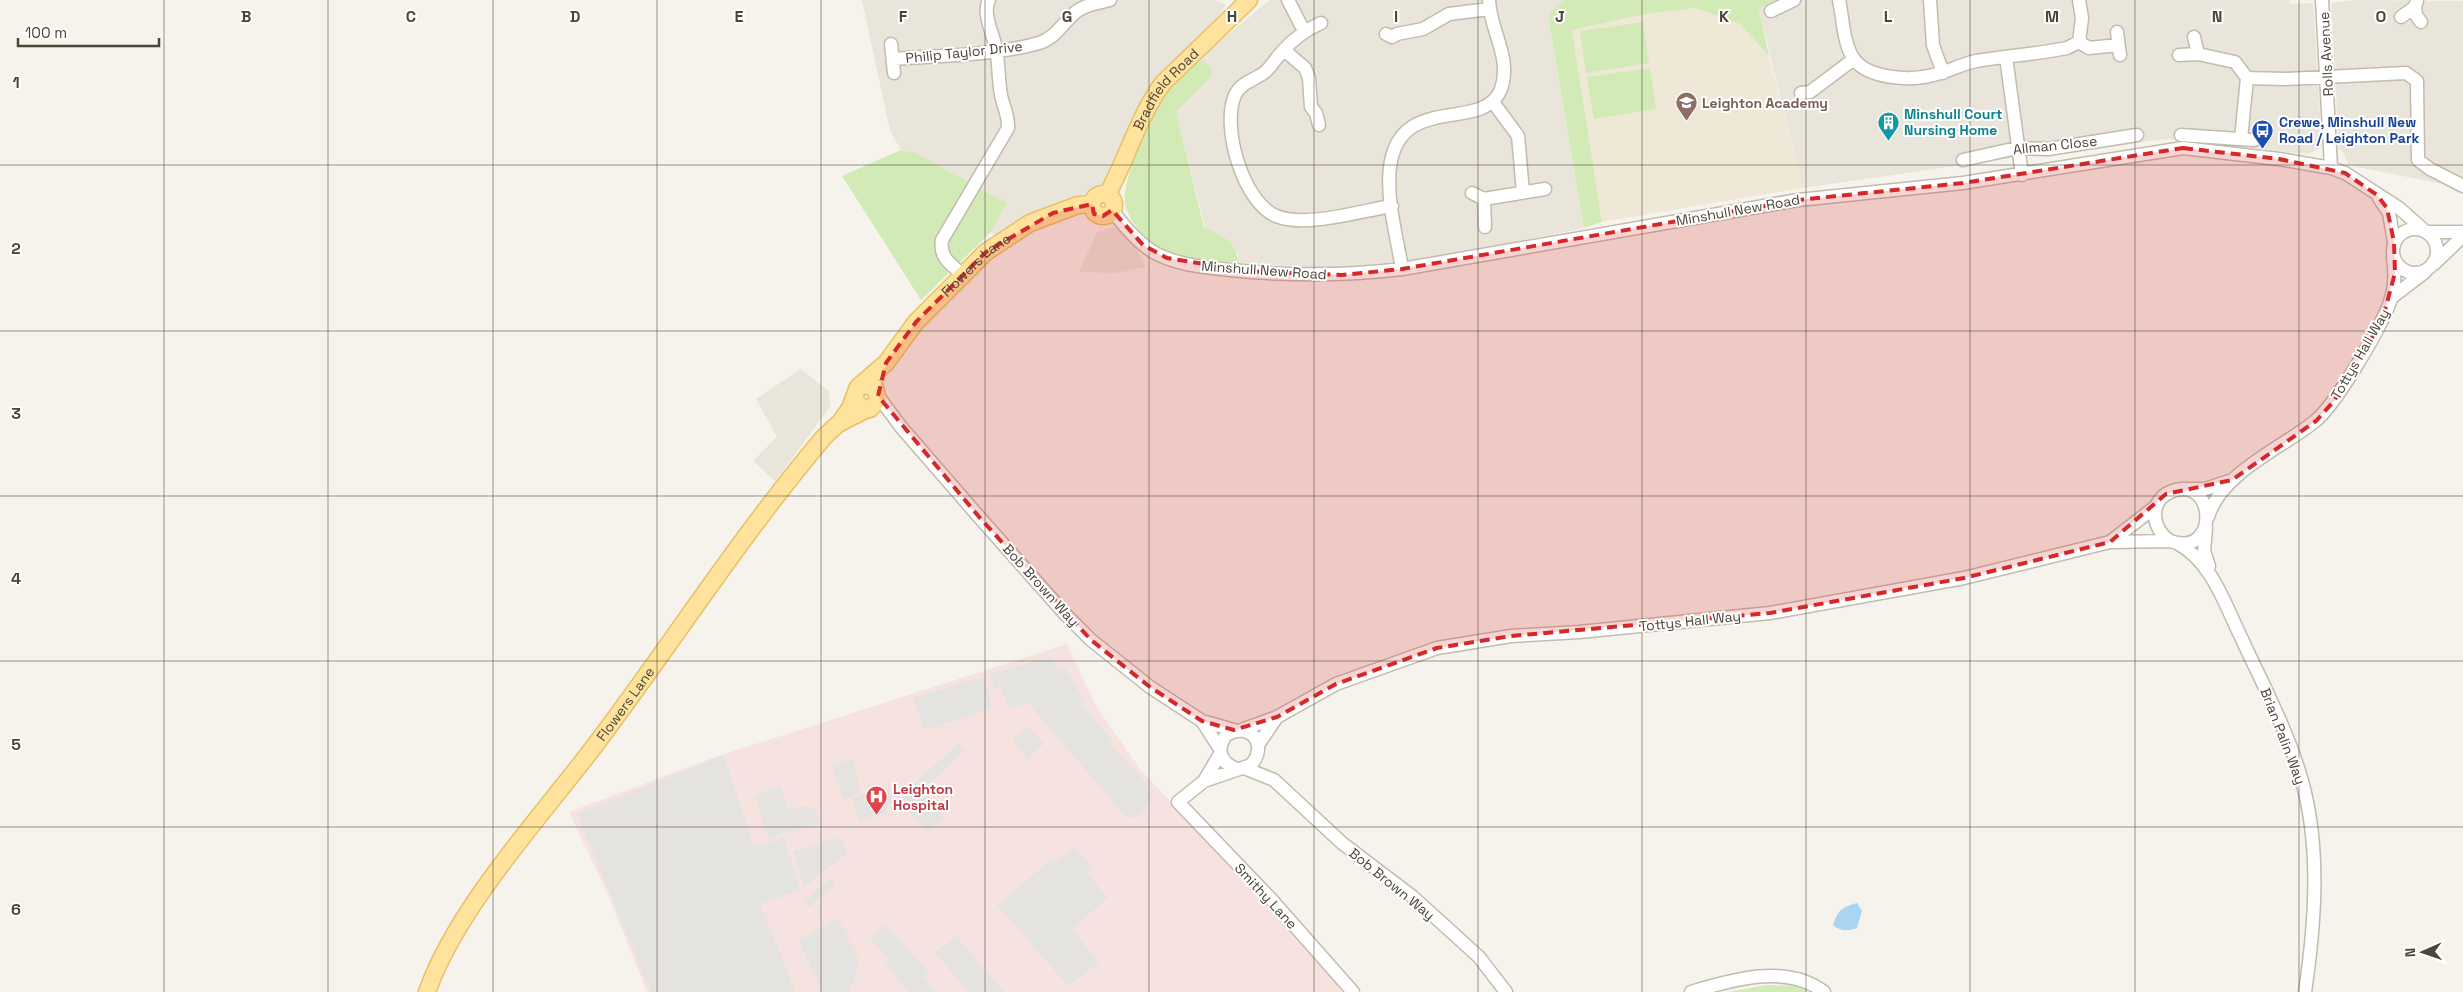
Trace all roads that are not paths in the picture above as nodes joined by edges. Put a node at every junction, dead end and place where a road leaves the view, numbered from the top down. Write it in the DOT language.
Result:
graph roads {
  1 [pos="989,0"];
  2 [pos="1110,0"];
  3 [pos="1248,0"];
  4 [pos="1288,0"];
  5 [pos="1794,0"];
  6 [pos="1839,0"];
  7 [pos="1930,0"];
  8 [pos="2079,0"];
  9 [pos="2322,0"];
  10 [pos="2416,4"];
  11 [pos="1489,5"];
  12 [pos="1771,12"];
  13 [pos="2401,17"];
  14 [pos="2421,22"];
  15 [pos="1321,23"];
  16 [pos="1304,31"];
  17 [pos="2194,37"];
  18 [pos="1391,38"];
  19 [pos="2079,42"];
  20 [pos="891,44"];
  21 [pos="2118,44"];
  22 [pos="1284,50"];
  23 [pos="996,51"];
  24 [pos="2198,54"];
  25 [pos="2178,55"];
  26 [pos="2006,57"];
  27 [pos="893,59"];
  28 [pos="1854,59"];
  29 [pos="894,72"];
  30 [pos="1943,73"];
  31 [pos="2328,76"];
  32 [pos="2247,78"];
  33 [pos="1808,96"];
  34 [pos="1493,102"];
  35 [pos="1321,116"];
  36 [pos="2131,133"];
  37 [pos="2181,135"];
  38 [pos="2240,139"];
  39 [pos="2254,140"];
  40 [pos="2017,148"];
  41 [pos="1963,160"];
  42 [pos="2331,168"];
  43 [pos="2022,175"];
  44 [pos="2463,186"];
  45 [pos="1545,189"];
  46 [pos="1523,192"];
  47 [pos="1472,194"];
  48 [pos="2377,195"];
  49 [pos="1484,199"];
  50 [pos="1110,203"];
  51 [pos="1392,206"];
  52 [pos="1485,227"];
  53 [pos="2426,232"];
  54 [pos="2463,232"];
  55 [pos="2463,236"];
  56 [pos="2394,242"];
  57 [pos="2394,258"];
  58 [pos="2431,266"];
  59 [pos="1402,269"];
  60 [pos="963,275"];
  61 [pos="2391,298"];
  62 [pos="886,363"];
  63 [pos="870,401"];
  64 [pos="2232,480"];
  65 [pos="2183,489"];
  66 [pos="2155,507"];
  67 [pos="2207,524"];
  68 [pos="2110,542"];
  69 [pos="2173,542"];
  70 [pos="2213,581"];
  71 [pos="1277,717"];
  72 [pos="1202,721"];
  73 [pos="1237,730"];
  74 [pos="1258,748"];
  75 [pos="1220,752"];
  76 [pos="1240,768"];
  77 [pos="1274,780"];
  78 [pos="1204,781"];
  79 [pos="427,992"];
  80 [pos="1353,992"];
  81 [pos="1506,992"];
  82 [pos="1691,992"];
  83 [pos="1824,992"];
  84 [pos="2305,992"];
  1 -- 23 [label="street"];
  2 -- 23 [label="street, Philip Taylor Drive"];
  3 -- 50 [label="main road, Bradfield Road"];
  4 -- 16 [label="street"];
  5 -- 12 [label="street"];
  6 -- 28 [label="street"];
  7 -- 30 [label="street"];
  8 -- 19 [label="street"];
  9 -- 31 [label="street, Rolls Avenue"];
  10 -- 13 [label="street"];
  10 -- 14 [label="street"];
  11 -- 18 [label="street"];
  11 -- 34 [label="street"];
  15 -- 16 [label="street"];
  16 -- 22 [label="street"];
  17 -- 24 [label="street"];
  19 -- 21 [label="street"];
  19 -- 26 [label="street"];
  20 -- 27 [label="street, Philip Taylor Drive"];
  22 -- 35 [label="street"];
  22 -- 51 [label="street"];
  23 -- 27 [label="street, Philip Taylor Drive"];
  23 -- 60 [label="street"];
  24 -- 25 [label="street"];
  24 -- 32 [label="street"];
  26 -- 30 [label="street"];
  26 -- 40 [label="street"];
  27 -- 29 [label="street, Philip Taylor Drive"];
  28 -- 30 [label="street"];
  28 -- 33 [label="street"];
  31 -- 32 [label="street"];
  31 -- 42 [label="street, Rolls Avenue"];
  31 -- 44 [label="street"];
  32 -- 38 [label="street"];
  34 -- 46 [label="street"];
  34 -- 51 [label="street"];
  36 -- 40 [label="street, Allman Close"];
  37 -- 38 [label="street"];
  38 -- 39 [label="street"];
  40 -- 41 [label="street, Allman Close"];
  40 -- 43 [label="street"];
  42 -- 43 [label="street, Minshull New Road"];
  42 -- 48 [label="street, Minshull New Road"];
  43 -- 59 [label="street, Minshull New Road"];
  45 -- 46 [label="street"];
  46 -- 49 [label="street"];
  47 -- 49 [label="street"];
  48 -- 53 [label="street, Minshull New Road"];
  48 -- 56 [label="street, Minshull New Road"];
  49 -- 52 [label="street"];
  50 -- 59 [label="street, Minshull New Road"];
  50 -- 60 [label="main road, Flowers Lane"];
  51 -- 59 [label="street"];
  53 -- 54 [label="street"];
  53 -- 56 [label="street"];
  53 -- 58 [label="street"];
  55 -- 58 [label="street"];
  56 -- 57 [label="street"];
  57 -- 58 [label="street"];
  57 -- 61 [label="street, Tottys Hall Way"];
  58 -- 61 [label="street, Tottys Hall Way"];
  60 -- 62 [label="main road, Flowers Lane"];
  61 -- 64 [label="street, Tottys Hall Way"];
  62 -- 63 [label="main road, Flowers Lane"];
  62 -- 63 [label="main road, Flowers Lane"];
  63 -- 72 [label="street, Bob Brown Way"];
  63 -- 79 [label="main road, Flowers Lane"];
  64 -- 65 [label="street, Tottys Hall Way"];
  64 -- 67 [label="street, Tottys Hall Way"];
  65 -- 66 [label="street"];
  65 -- 67 [label="street"];
  66 -- 68 [label="street, Tottys Hall Way"];
  66 -- 69 [label="street"];
  67 -- 69 [label="street"];
  67 -- 70 [label="street, Brian Palin Way"];
  68 -- 69 [label="street, Tottys Hall Way"];
  68 -- 71 [label="street, Tottys Hall Way"];
  69 -- 70 [label="street, Brian Palin Way"];
  70 -- 84 [label="street, Brian Palin Way"];
  71 -- 73 [label="street, Tottys Hall Way"];
  71 -- 74 [label="street, Tottys Hall Way"];
  72 -- 73 [label="street, Bob Brown Way"];
  72 -- 75 [label="street, Bob Brown Way"];
  73 -- 74 [label="street"];
  73 -- 75 [label="street"];
  74 -- 76 [label="street"];
  74 -- 77 [label="street, Bob Brown Way"];
  75 -- 76 [label="street"];
  75 -- 78 [label="street"];
  76 -- 77 [label="street, Bob Brown Way"];
  76 -- 78 [label="street"];
  77 -- 81 [label="street, Bob Brown Way"];
  78 -- 80 [label="street, Smithy Lane"];
  82 -- 83 [label="street"];
}
